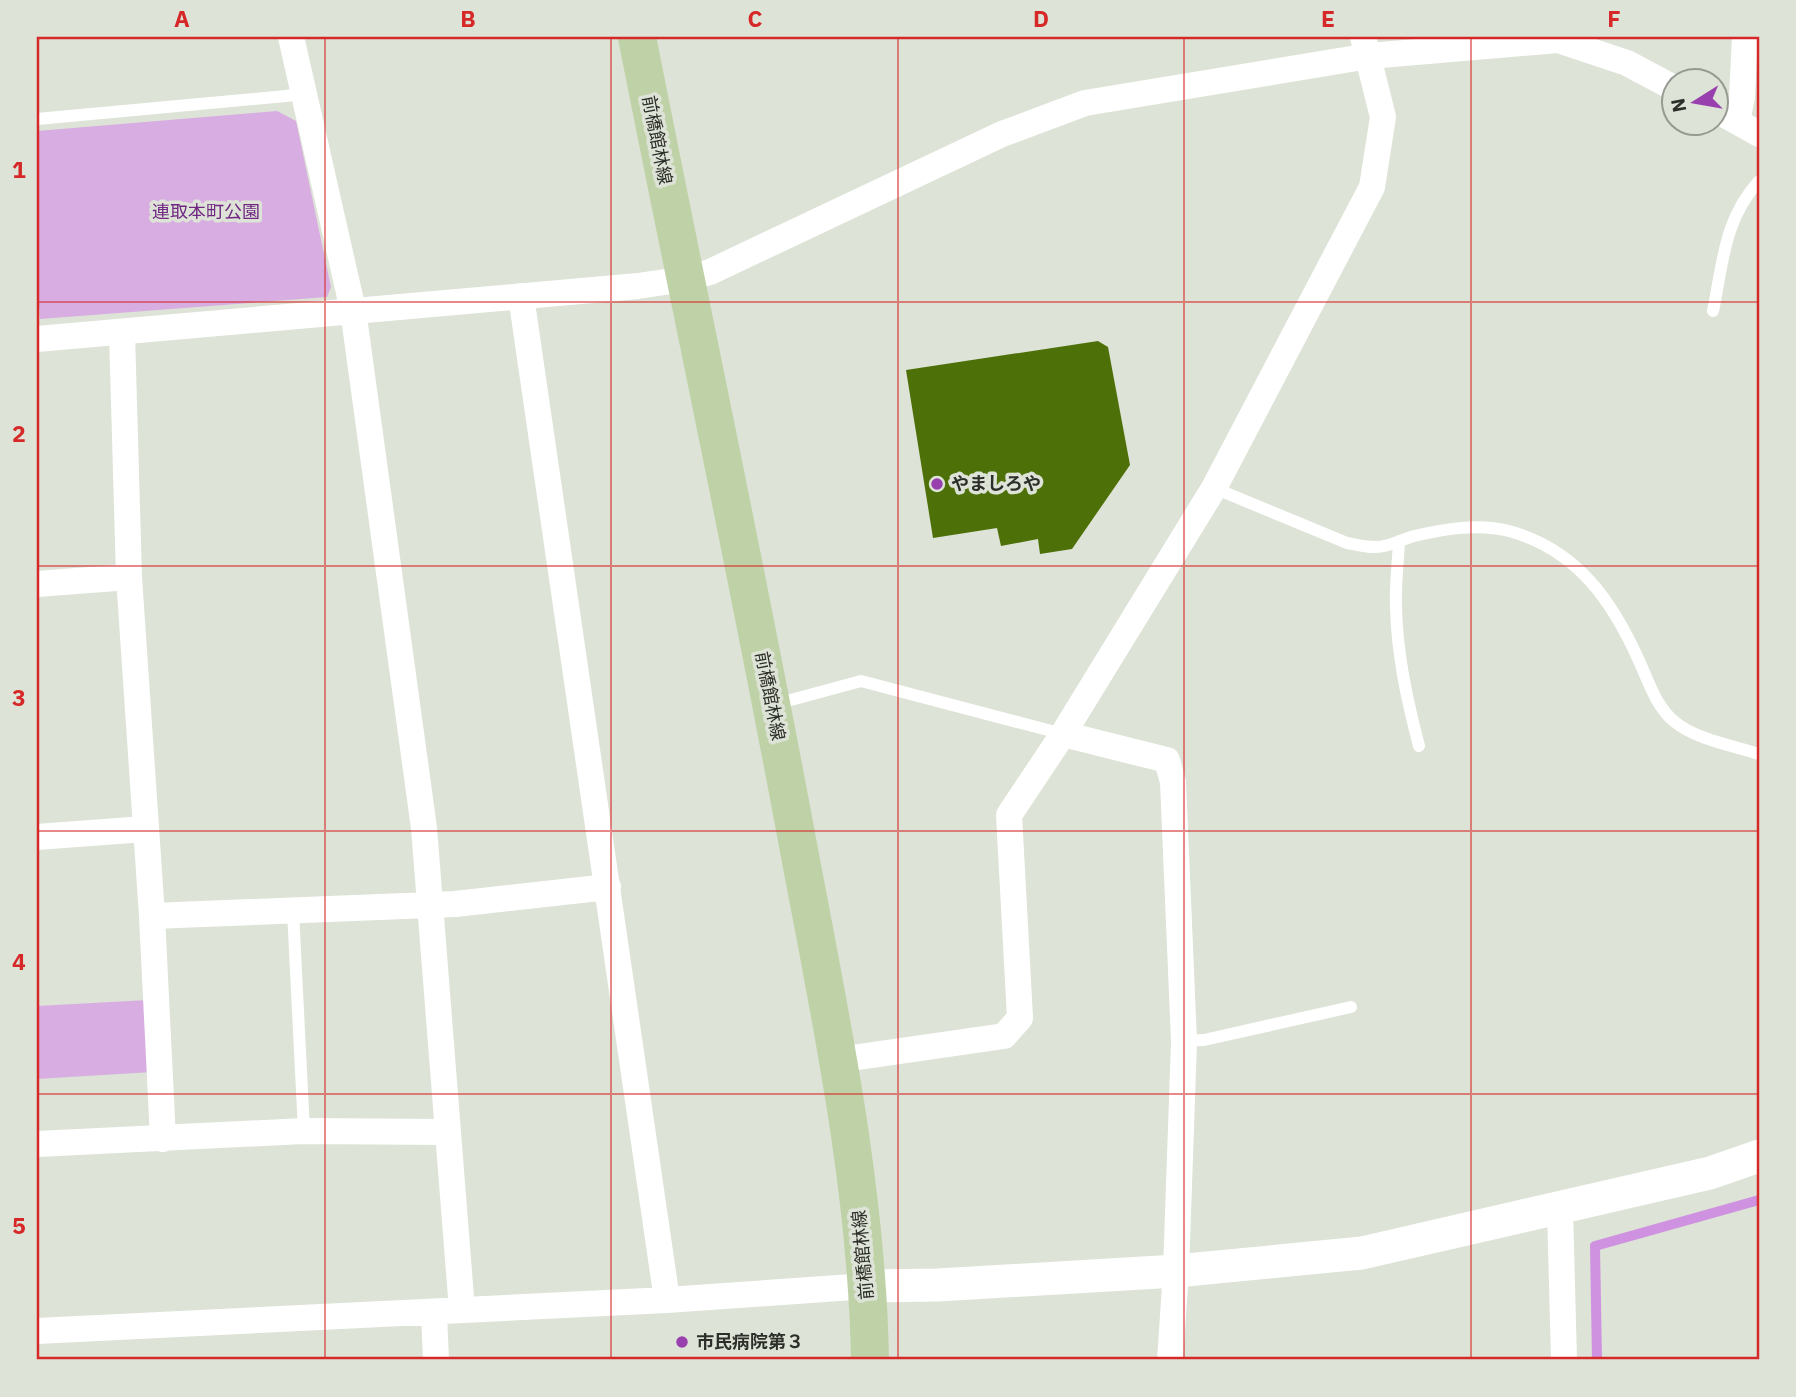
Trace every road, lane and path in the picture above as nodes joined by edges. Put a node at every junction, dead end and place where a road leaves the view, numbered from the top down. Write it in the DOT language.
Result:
graph roads {
  1 [pos="291,37"];
  2 [pos="637,37"];
  3 [pos="1745,37"];
  4 [pos="1366,46"];
  5 [pos="1660,81"];
  6 [pos="304,93"];
  7 [pos="37,118"];
  8 [pos="1737,122"];
  9 [pos="1759,181"];
  10 [pos="685,279"];
  11 [pos="521,296"];
  12 [pos="353,310"];
  13 [pos="1713,312"];
  14 [pos="122,333"];
  15 [pos="37,339"];
  16 [pos="1214,488"];
  17 [pos="1399,541"];
  18 [pos="129,577"];
  19 [pos="37,584"];
  20 [pos="772,705"];
  21 [pos="1063,734"];
  22 [pos="1419,746"];
  23 [pos="1759,754"];
  24 [pos="145,829"];
  25 [pos="37,837"];
  26 [pos="608,887"];
  27 [pos="431,905"];
  28 [pos="293,911"];
  29 [pos="152,916"];
  30 [pos="1352,1007"];
  31 [pos="1184,1041"];
  32 [pos="838,1060"];
  33 [pos="304,1131"];
  34 [pos="446,1132"];
  35 [pos="163,1139"];
  36 [pos="37,1144"];
  37 [pos="1759,1157"];
  38 [pos="1560,1209"];
  39 [pos="1176,1271"];
  40 [pos="866,1286"];
  41 [pos="667,1300"];
  42 [pos="462,1310"];
  43 [pos="434,1313"];
  44 [pos="37,1331"];
  45 [pos="436,1360"];
  46 [pos="870,1360"];
  47 [pos="1170,1360"];
  48 [pos="1564,1360"];
  1 -- 6 [label="street"];
  2 -- 10 [label="main road, 前橋館林線"];
  3 -- 8 [label="street"];
  4 -- 5 [label="street"];
  4 -- 10 [label="street"];
  4 -- 16 [label="street"];
  6 -- 7 [label="lane"];
  6 -- 12 [label="street"];
  9 -- 13 [label="lane"];
  10 -- 11 [label="street"];
  10 -- 20 [label="main road, 前橋館林線"];
  11 -- 12 [label="street"];
  11 -- 26 [label="street"];
  12 -- 14 [label="street"];
  12 -- 27 [label="street"];
  14 -- 15 [label="street"];
  14 -- 18 [label="street"];
  16 -- 17 [label="lane"];
  16 -- 21 [label="street"];
  17 -- 22 [label="lane"];
  17 -- 23 [label="lane"];
  18 -- 19 [label="street"];
  18 -- 24 [label="street"];
  20 -- 21 [label="lane"];
  20 -- 32 [label="main road, 前橋館林線"];
  21 -- 31 [label="street"];
  21 -- 32 [label="street"];
  24 -- 25 [label="street"];
  24 -- 29 [label="street"];
  26 -- 27 [label="street"];
  26 -- 41 [label="street"];
  27 -- 28 [label="street"];
  27 -- 34 [label="street"];
  28 -- 29 [label="street"];
  28 -- 33 [label="lane"];
  29 -- 35 [label="street"];
  30 -- 31 [label="lane"];
  31 -- 39 [label="street"];
  32 -- 40 [label="main road, 前橋館林線"];
  33 -- 34 [label="street"];
  33 -- 35 [label="street"];
  34 -- 42 [label="street"];
  35 -- 36 [label="street"];
  37 -- 38 [label="street"];
  38 -- 39 [label="street"];
  38 -- 48 [label="street"];
  39 -- 40 [label="street"];
  39 -- 47 [label="street"];
  40 -- 41 [label="street"];
  40 -- 46 [label="main road, 前橋館林線"];
  41 -- 42 [label="street"];
  42 -- 43 [label="street"];
  43 -- 44 [label="street"];
  43 -- 45 [label="street"];
}
